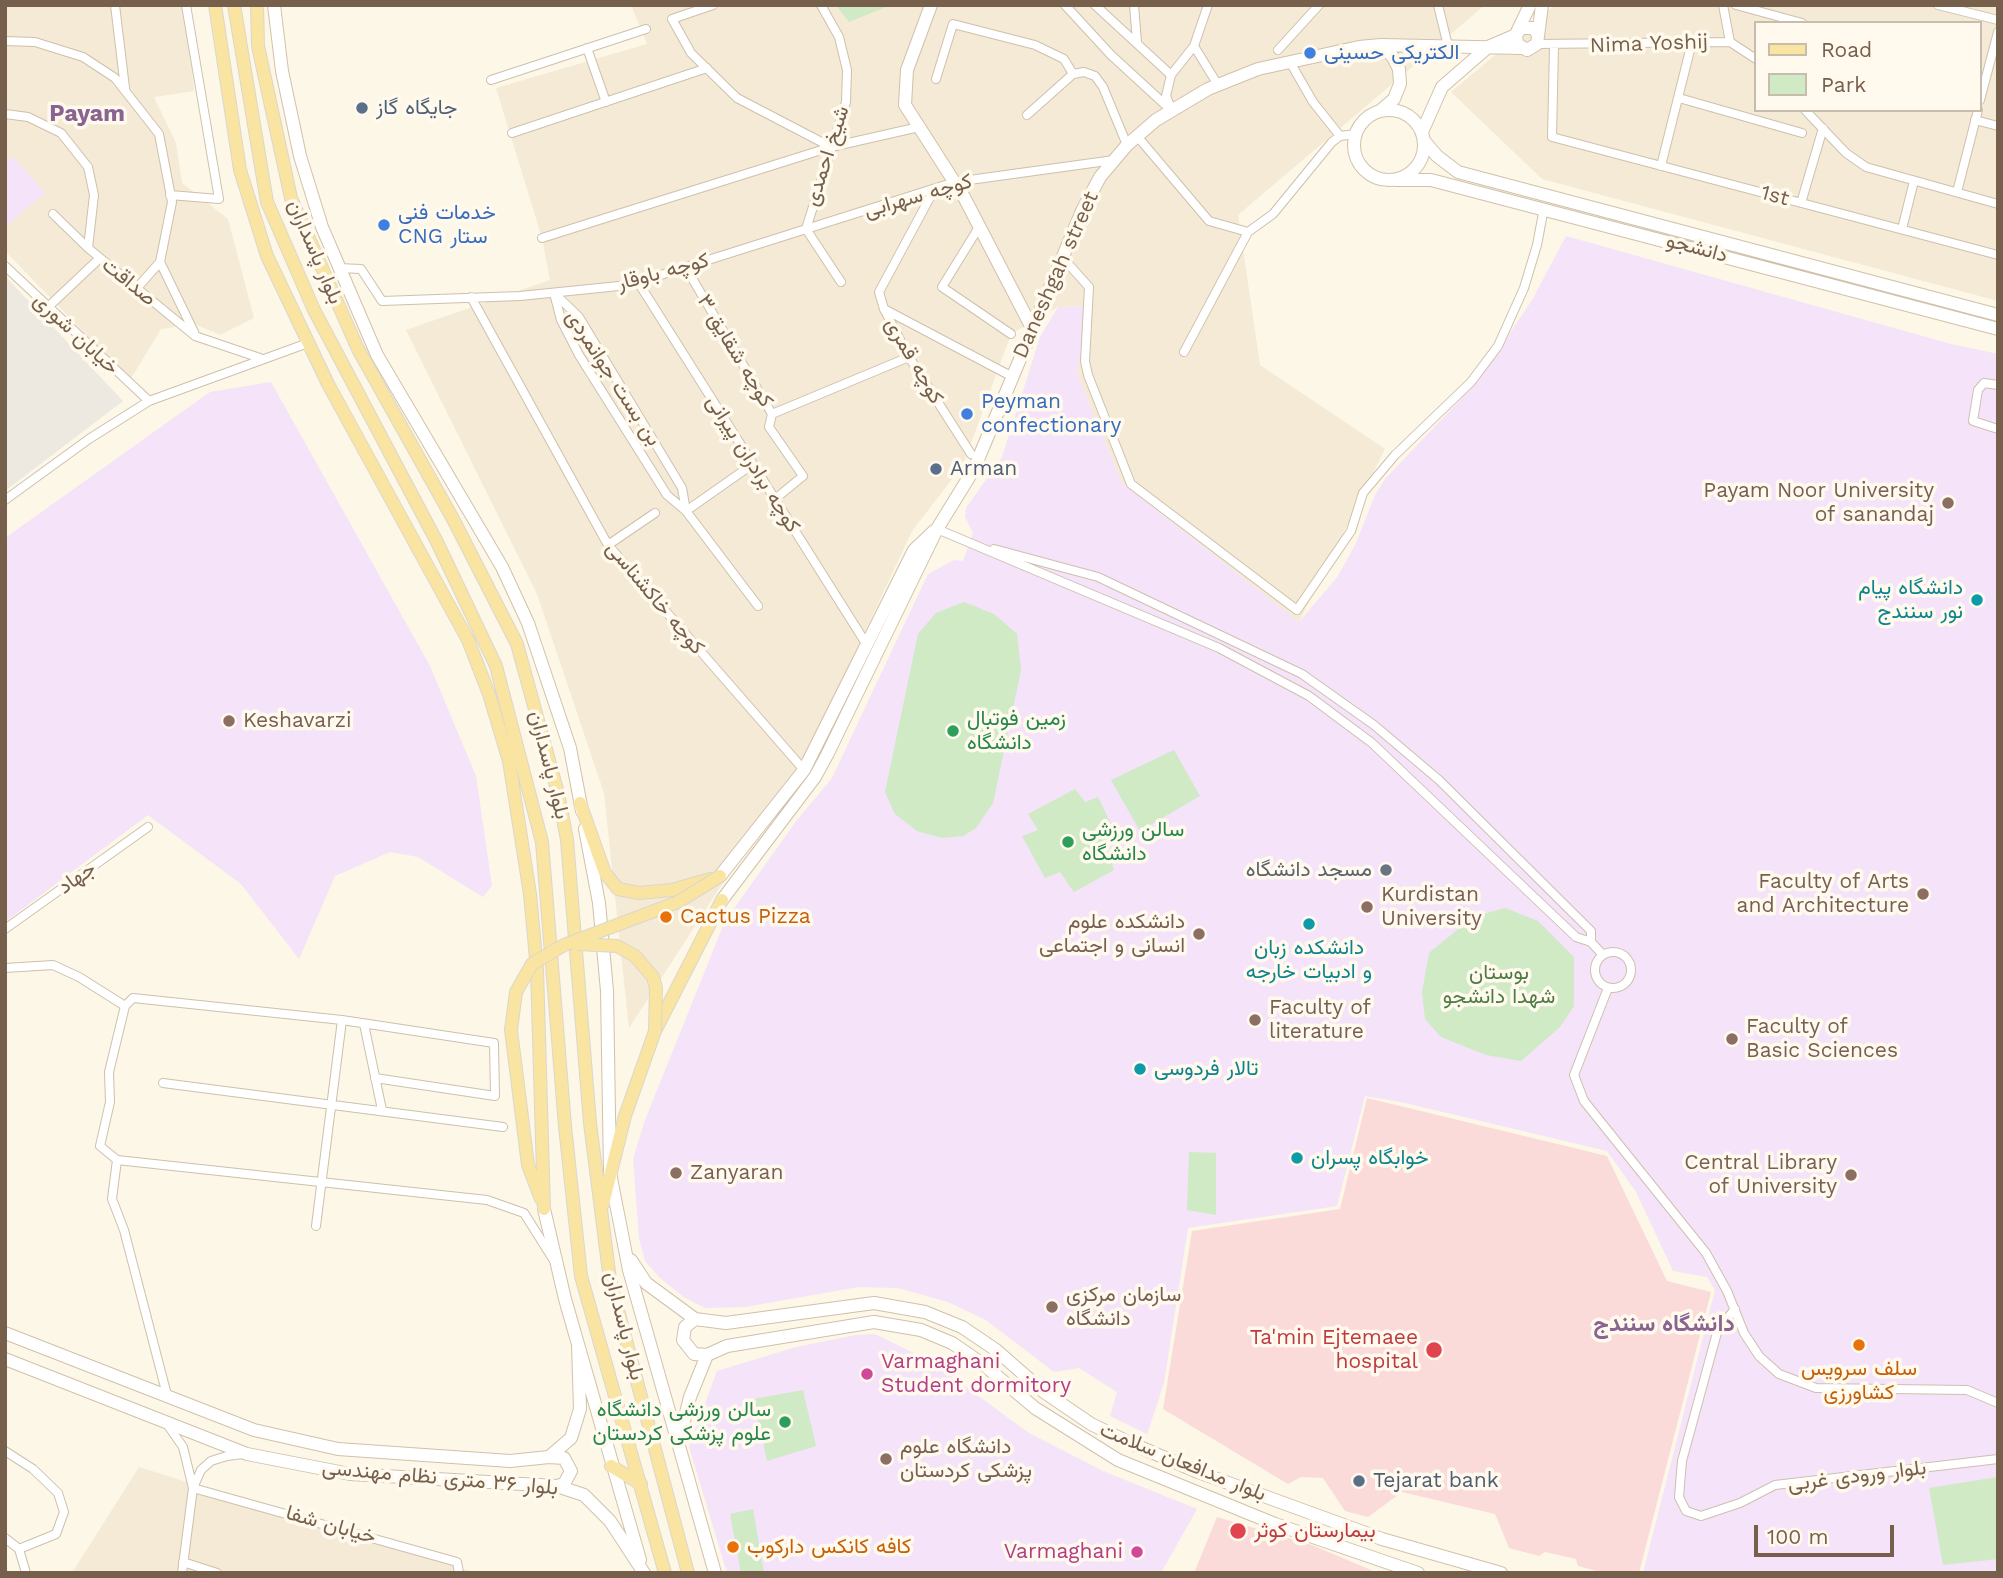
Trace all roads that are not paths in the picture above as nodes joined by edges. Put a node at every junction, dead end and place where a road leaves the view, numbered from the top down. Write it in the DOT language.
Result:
graph roads {
  1 [pos="115,5"];
  2 [pos="186,5"];
  3 [pos="215,5"];
  4 [pos="223,5"];
  5 [pos="234,5"];
  6 [pos="257,5"];
  7 [pos="274,5"];
  8 [pos="713,5"];
  9 [pos="821,5"];
  10 [pos="930,5"];
  11 [pos="1065,5"];
  12 [pos="1095,5"];
  13 [pos="1134,5"];
  14 [pos="1208,5"];
  15 [pos="1319,5"];
  16 [pos="1438,5"];
  17 [pos="1530,5"];
  18 [pos="1542,5"];
  19 [pos="1723,5"];
  20 [pos="1736,5"];
  21 [pos="1938,5"];
  22 [pos="1998,20"];
  23 [pos="1795,21"];
  24 [pos="216,22"];
  25 [pos="646,29"];
  26 [pos="1998,32"];
  27 [pos="1517,33"];
  28 [pos="1537,39"];
  29 [pos="5,41"];
  30 [pos="1137,42"];
  31 [pos="1692,42"];
  32 [pos="1730,42"];
  33 [pos="1381,45"];
  34 [pos="1996,45"];
  35 [pos="1194,46"];
  36 [pos="1448,46"];
  37 [pos="1488,47"];
  38 [pos="1554,47"];
  39 [pos="587,48"];
  40 [pos="1521,48"];
  41 [pos="1278,50"];
  42 [pos="1755,57"];
  43 [pos="1290,62"];
  44 [pos="707,68"];
  45 [pos="1984,69"];
  46 [pos="1073,74"];
  47 [pos="1171,75"];
  48 [pos="936,79"];
  49 [pos="491,80"];
  50 [pos="1218,85"];
  51 [pos="125,91"];
  52 [pos="1679,98"];
  53 [pos="606,102"];
  54 [pos="1172,111"];
  55 [pos="1380,111"];
  56 [pos="1807,112"];
  57 [pos="1977,112"];
  58 [pos="5,114"];
  59 [pos="1027,115"];
  60 [pos="1975,120"];
  61 [pos="1998,126"];
  62 [pos="919,127"];
  63 [pos="1823,128"];
  64 [pos="512,133"];
  65 [pos="1802,133"];
  66 [pos="1356,134"];
  67 [pos="1340,136"];
  68 [pos="1423,137"];
  69 [pos="1132,141"];
  70 [pos="831,147"];
  71 [pos="1114,160"];
  72 [pos="1661,166"];
  73 [pos="1395,180"];
  74 [pos="1914,181"];
  75 [pos="955,182"];
  76 [pos="934,190"];
  77 [pos="1957,192"];
  78 [pos="170,195"];
  79 [pos="248,196"];
  80 [pos="1801,203"];
  81 [pos="1998,204"];
  82 [pos="1544,208"];
  83 [pos="53,214"];
  84 [pos="979,227"];
  85 [pos="806,229"];
  86 [pos="1902,229"];
  87 [pos="1248,232"];
  88 [pos="542,238"];
  89 [pos="284,245"];
  90 [pos="88,248"];
  91 [pos="1998,255"];
  92 [pos="1062,257"];
  93 [pos="100,258"];
  94 [pos="160,262"];
  95 [pos="5,266"];
  96 [pos="338,268"];
  97 [pos="686,268"];
  98 [pos="638,282"];
  99 [pos="841,282"];
  100 [pos="137,288"];
  101 [pos="554,293"];
  102 [pos="471,297"];
  103 [pos="47,308"];
  104 [pos="884,309"];
  105 [pos="1998,315"];
  106 [pos="1032,328"];
  107 [pos="1998,329"];
  108 [pos="1011,334"];
  109 [pos="195,335"];
  110 [pos="307,343"];
  111 [pos="1184,352"];
  112 [pos="909,357"];
  113 [pos="260,358"];
  114 [pos="1011,376"];
  115 [pos="1998,386"];
  116 [pos="149,401"];
  117 [pos="772,414"];
  118 [pos="1998,429"];
  119 [pos="971,454"];
  120 [pos="753,464"];
  121 [pos="775,499"];
  122 [pos="5,500"];
  123 [pos="686,511"];
  124 [pos="655,513"];
  125 [pos="937,529"];
  126 [pos="969,544"];
  127 [pos="608,545"];
  128 [pos="758,606"];
  129 [pos="1225,635"];
  130 [pos="867,645"];
  131 [pos="1219,648"];
  132 [pos="804,770"];
  133 [pos="580,803"];
  134 [pos="533,806"];
  135 [pos="516,812"];
  136 [pos="148,827"];
  137 [pos="720,876"];
  138 [pos="5,929"];
  139 [pos="1591,942"];
  140 [pos="564,945"];
  141 [pos="1603,955"];
  142 [pos="5,968"];
  143 [pos="1608,988"];
  144 [pos="125,1006"];
  145 [pos="342,1020"];
  146 [pos="364,1024"];
  147 [pos="654,1031"];
  148 [pos="375,1078"];
  149 [pos="163,1083"];
  150 [pos="331,1104"];
  151 [pos="382,1110"];
  152 [pos="503,1127"];
  153 [pos="117,1160"];
  154 [pos="610,1173"];
  155 [pos="321,1184"];
  156 [pos="544,1209"];
  157 [pos="601,1211"];
  158 [pos="316,1226"];
  159 [pos="625,1252"];
  160 [pos="559,1267"];
  161 [pos="1735,1309"];
  162 [pos="695,1319"];
  163 [pos="5,1333"];
  164 [pos="578,1344"];
  165 [pos="706,1355"];
  166 [pos="5,1359"];
  167 [pos="167,1395"];
  168 [pos="1998,1403"];
  169 [pos="165,1421"];
  170 [pos="679,1445"];
  171 [pos="5,1451"];
  172 [pos="247,1454"];
  173 [pos="549,1457"];
  174 [pos="1998,1459"];
  175 [pos="611,1466"];
  176 [pos="641,1483"];
  177 [pos="557,1486"];
  178 [pos="193,1488"];
  179 [pos="5,1538"];
  180 [pos="19,1549"];
  181 [pos="183,1562"];
  182 [pos="26,1573"];
  183 [pos="182,1573"];
  184 [pos="217,1573"];
  185 [pos="459,1573"];
  186 [pos="644,1573"];
  187 [pos="665,1573"];
  188 [pos="688,1573"];
  189 [pos="715,1573"];
  190 [pos="1418,1573"];
  191 [pos="1501,1573"];
  1 -- 51 [label="street"];
  2 -- 78 [label="street"];
  3 -- 24 [label="main road"];
  4 -- 24 [label="main road"];
  5 -- 89 [label="main road, بلوار پاسداران"];
  6 -- 157 [label="main road, بلوار پاسداران"];
  7 -- 96 [label="main road"];
  8 -- 44 [label="street"];
  9 -- 70 [label="street, شیخ احمدی"];
  10 -- 62 [label="main road"];
  11 -- 54 [label="street"];
  12 -- 30 [label="street"];
  13 -- 30 [label="street"];
  14 -- 35 [label="street"];
  15 -- 41 [label="street"];
  16 -- 36 [label="street"];
  17 -- 27 [label="main road"];
  18 -- 28 [label="main road"];
  19 -- 32 [label="street"];
  20 -- 23 [label="street"];
  21 -- 22 [label="street"];
  24 -- 79 [label="main road"];
  25 -- 39 [label="street"];
  26 -- 34 [label="street"];
  27 -- 28 [label="main road"];
  27 -- 37 [label="main road, Daneshgah street"];
  27 -- 40 [label="main road"];
  28 -- 38 [label="street, Nima Yoshij"];
  28 -- 40 [label="main road"];
  29 -- 51 [label="street"];
  30 -- 47 [label="street"];
  31 -- 32 [label="street, Nima Yoshij"];
  31 -- 38 [label="street, Nima Yoshij"];
  31 -- 52 [label="street"];
  32 -- 42 [label="street, Nima Yoshij"];
  33 -- 36 [label="main road, Daneshgah street"];
  33 -- 43 [label="main road, Daneshgah street"];
  33 -- 55 [label="main road"];
  34 -- 45 [label="street"];
  35 -- 47 [label="street"];
  35 -- 50 [label="street"];
  36 -- 37 [label="main road, Daneshgah street"];
  37 -- 40 [label="main road, Daneshgah street"];
  37 -- 68 [label="main road"];
  38 -- 72 [label="street, 1st"];
  39 -- 49 [label="street"];
  39 -- 53 [label="street"];
  43 -- 50 [label="main road, Daneshgah street"];
  43 -- 67 [label="street"];
  44 -- 53 [label="street"];
  44 -- 70 [label="street"];
  46 -- 48 [label="street"];
  46 -- 59 [label="street"];
  46 -- 69 [label="street"];
  47 -- 54 [label="street"];
  50 -- 54 [label="main road, Daneshgah street"];
  51 -- 78 [label="street"];
  52 -- 65 [label="street"];
  52 -- 72 [label="street"];
  53 -- 64 [label="street"];
  54 -- 69 [label="main road, Daneshgah street"];
  55 -- 66 [label="main road"];
  55 -- 68 [label="main road"];
  56 -- 63 [label="street"];
  57 -- 60 [label="street"];
  58 -- 90 [label="street, صداقت"];
  60 -- 61 [label="street"];
  60 -- 77 [label="street"];
  62 -- 70 [label="street"];
  62 -- 75 [label="main road"];
  63 -- 74 [label="street"];
  63 -- 80 [label="street"];
  66 -- 67 [label="street"];
  66 -- 73 [label="main road"];
  67 -- 87 [label="street"];
  68 -- 73 [label="main road"];
  68 -- 105 [label="main road, دانشجو"];
  69 -- 71 [label="main road, Daneshgah street"];
  69 -- 87 [label="street"];
  70 -- 85 [label="street, شیخ احمدی"];
  70 -- 88 [label="street"];
  71 -- 75 [label="street, کوچه سهرابی"];
  71 -- 92 [label="main road, Daneshgah street"];
  72 -- 80 [label="street, 1st"];
  73 -- 82 [label="main road, دانشجو"];
  74 -- 77 [label="street"];
  74 -- 86 [label="street"];
  75 -- 76 [label="street, کوچه سهرابی"];
  75 -- 84 [label="main road"];
  76 -- 85 [label="street, کوچه سهرابی"];
  76 -- 104 [label="street, کوچه قمری"];
  77 -- 81 [label="street"];
  78 -- 94 [label="street"];
  79 -- 89 [label="main road"];
  79 -- 110 [label="main road"];
  80 -- 86 [label="street, 1st"];
  82 -- 92 [label="street"];
  82 -- 107 [label="main road, دانشجو"];
  83 -- 90 [label="street"];
  84 -- 106 [label="main road"];
  84 -- 108 [label="street"];
  85 -- 97 [label="street, کوچه باوقار"];
  85 -- 99 [label="street"];
  86 -- 91 [label="street, 1st"];
  87 -- 111 [label="street"];
  89 -- 134 [label="main road, بلوار پاسداران"];
  90 -- 93 [label="street, صداقت"];
  92 -- 106 [label="main road, Daneshgah street"];
  93 -- 100 [label="street, صداقت"];
  93 -- 103 [label="street"];
  94 -- 100 [label="street"];
  94 -- 109 [label="street"];
  95 -- 103 [label="street, خیابان شوری"];
  96 -- 102 [label="street, کوچه باوقار"];
  96 -- 133 [label="main road"];
  97 -- 98 [label="street, کوچه باوقار"];
  97 -- 117 [label="street, کوچه شقایق ۳"];
  98 -- 101 [label="street, کوچه باوقار"];
  98 -- 120 [label="street, کوچه برادران پیرانی"];
  100 -- 109 [label="street, صداقت"];
  101 -- 102 [label="street, کوچه باوقار"];
  101 -- 123 [label="street, بن بست جوانمردی"];
  101 -- 123 [label="street, بن بست جوانمردی"];
  102 -- 127 [label="street, کوچه خاکشناسی"];
  103 -- 116 [label="street, خیابان شوری"];
  104 -- 112 [label="street, کوچه قمری"];
  104 -- 114 [label="street"];
  106 -- 114 [label="main road, Daneshgah street"];
  109 -- 113 [label="street, صداقت"];
  110 -- 113 [label="street"];
  110 -- 135 [label="main road"];
  112 -- 117 [label="street, کوچه شقایق ۳"];
  112 -- 119 [label="street, کوچه قمری"];
  113 -- 116 [label="street"];
  114 -- 125 [label="main road, Daneshgah street"];
  115 -- 118 [label="street"];
  116 -- 122 [label="street"];
  117 -- 121 [label="street"];
  120 -- 121 [label="street, کوچه برادران پیرانی"];
  120 -- 123 [label="street"];
  121 -- 130 [label="street, کوچه برادران پیرانی"];
  123 -- 128 [label="street, بن بست جوانمردی"];
  124 -- 127 [label="street"];
  125 -- 126 [label="street"];
  125 -- 130 [label="main road, Daneshgah street"];
  125 -- 147 [label="main road, Daneshgah street"];
  126 -- 129 [label="street"];
  126 -- 131 [label="street"];
  127 -- 132 [label="street, کوچه خاکشناسی"];
  129 -- 131 [label="street"];
  129 -- 139 [label="street"];
  130 -- 132 [label="main road, Daneshgah street"];
  131 -- 139 [label="street"];
  132 -- 137 [label="main road, Daneshgah street"];
  133 -- 137 [label="main road"];
  133 -- 154 [label="main road"];
  134 -- 135 [label="main road"];
  134 -- 176 [label="main road, بلوار پاسداران"];
  135 -- 156 [label="main road"];
  136 -- 138 [label="street, جهاد"];
  137 -- 140 [label="main road, bridge"];
  139 -- 141 [label="street"];
  140 -- 147 [label="main road, bridge"];
  140 -- 156 [label="main road, bridge"];
  141 -- 143 [label="street"];
  141 -- 143 [label="street"];
  142 -- 144 [label="street"];
  143 -- 161 [label="street"];
  144 -- 145 [label="street"];
  144 -- 153 [label="street"];
  145 -- 146 [label="street"];
  145 -- 150 [label="street"];
  146 -- 148 [label="street"];
  146 -- 148 [label="street"];
  147 -- 154 [label="main road"];
  148 -- 151 [label="street"];
  149 -- 150 [label="street"];
  150 -- 151 [label="street"];
  150 -- 155 [label="street"];
  151 -- 152 [label="street"];
  153 -- 155 [label="street"];
  153 -- 167 [label="street"];
  154 -- 157 [label="main road"];
  154 -- 159 [label="main road"];
  155 -- 158 [label="street"];
  155 -- 160 [label="street"];
  156 -- 160 [label="main road"];
  157 -- 188 [label="main road, بلوار پاسداران"];
  159 -- 162 [label="main road"];
  159 -- 170 [label="main road"];
  160 -- 164 [label="main road"];
  161 -- 168 [label="street"];
  161 -- 174 [label="street, بلوار ورودی غربی"];
  162 -- 165 [label="main road"];
  162 -- 191 [label="main road, بلوار مدافعان سلامت"];
  163 -- 167 [label="main road, بلوار ۳۶ متری نظام مهندسی"];
  164 -- 173 [label="main road, بلوار ۳۶ متری نظام مهندسی"];
  164 -- 175 [label="main road"];
  165 -- 170 [label="main road"];
  165 -- 190 [label="main road, بلوار مدافعان سلامت"];
  166 -- 169 [label="main road, بلوار ۳۶ متری نظام مهندسی"];
  167 -- 173 [label="main road, بلوار ۳۶ متری نظام مهندسی"];
  169 -- 172 [label="main road, بلوار ۳۶ متری نظام مهندسی"];
  169 -- 178 [label="street"];
  170 -- 189 [label="main road"];
  171 -- 180 [label="street"];
  172 -- 177 [label="main road, بلوار ۳۶ متری نظام مهندسی"];
  172 -- 178 [label="street"];
  173 -- 177 [label="main road"];
  175 -- 176 [label="main road"];
  175 -- 186 [label="main road"];
  176 -- 187 [label="main road, بلوار پاسداران"];
  177 -- 186 [label="main road, بلوار ۳۶ متری نظام مهندسی"];
  178 -- 181 [label="street"];
  178 -- 185 [label="street, خیابان شفا"];
  179 -- 180 [label="street"];
  180 -- 182 [label="street"];
  181 -- 183 [label="street"];
  181 -- 184 [label="street"];
}
